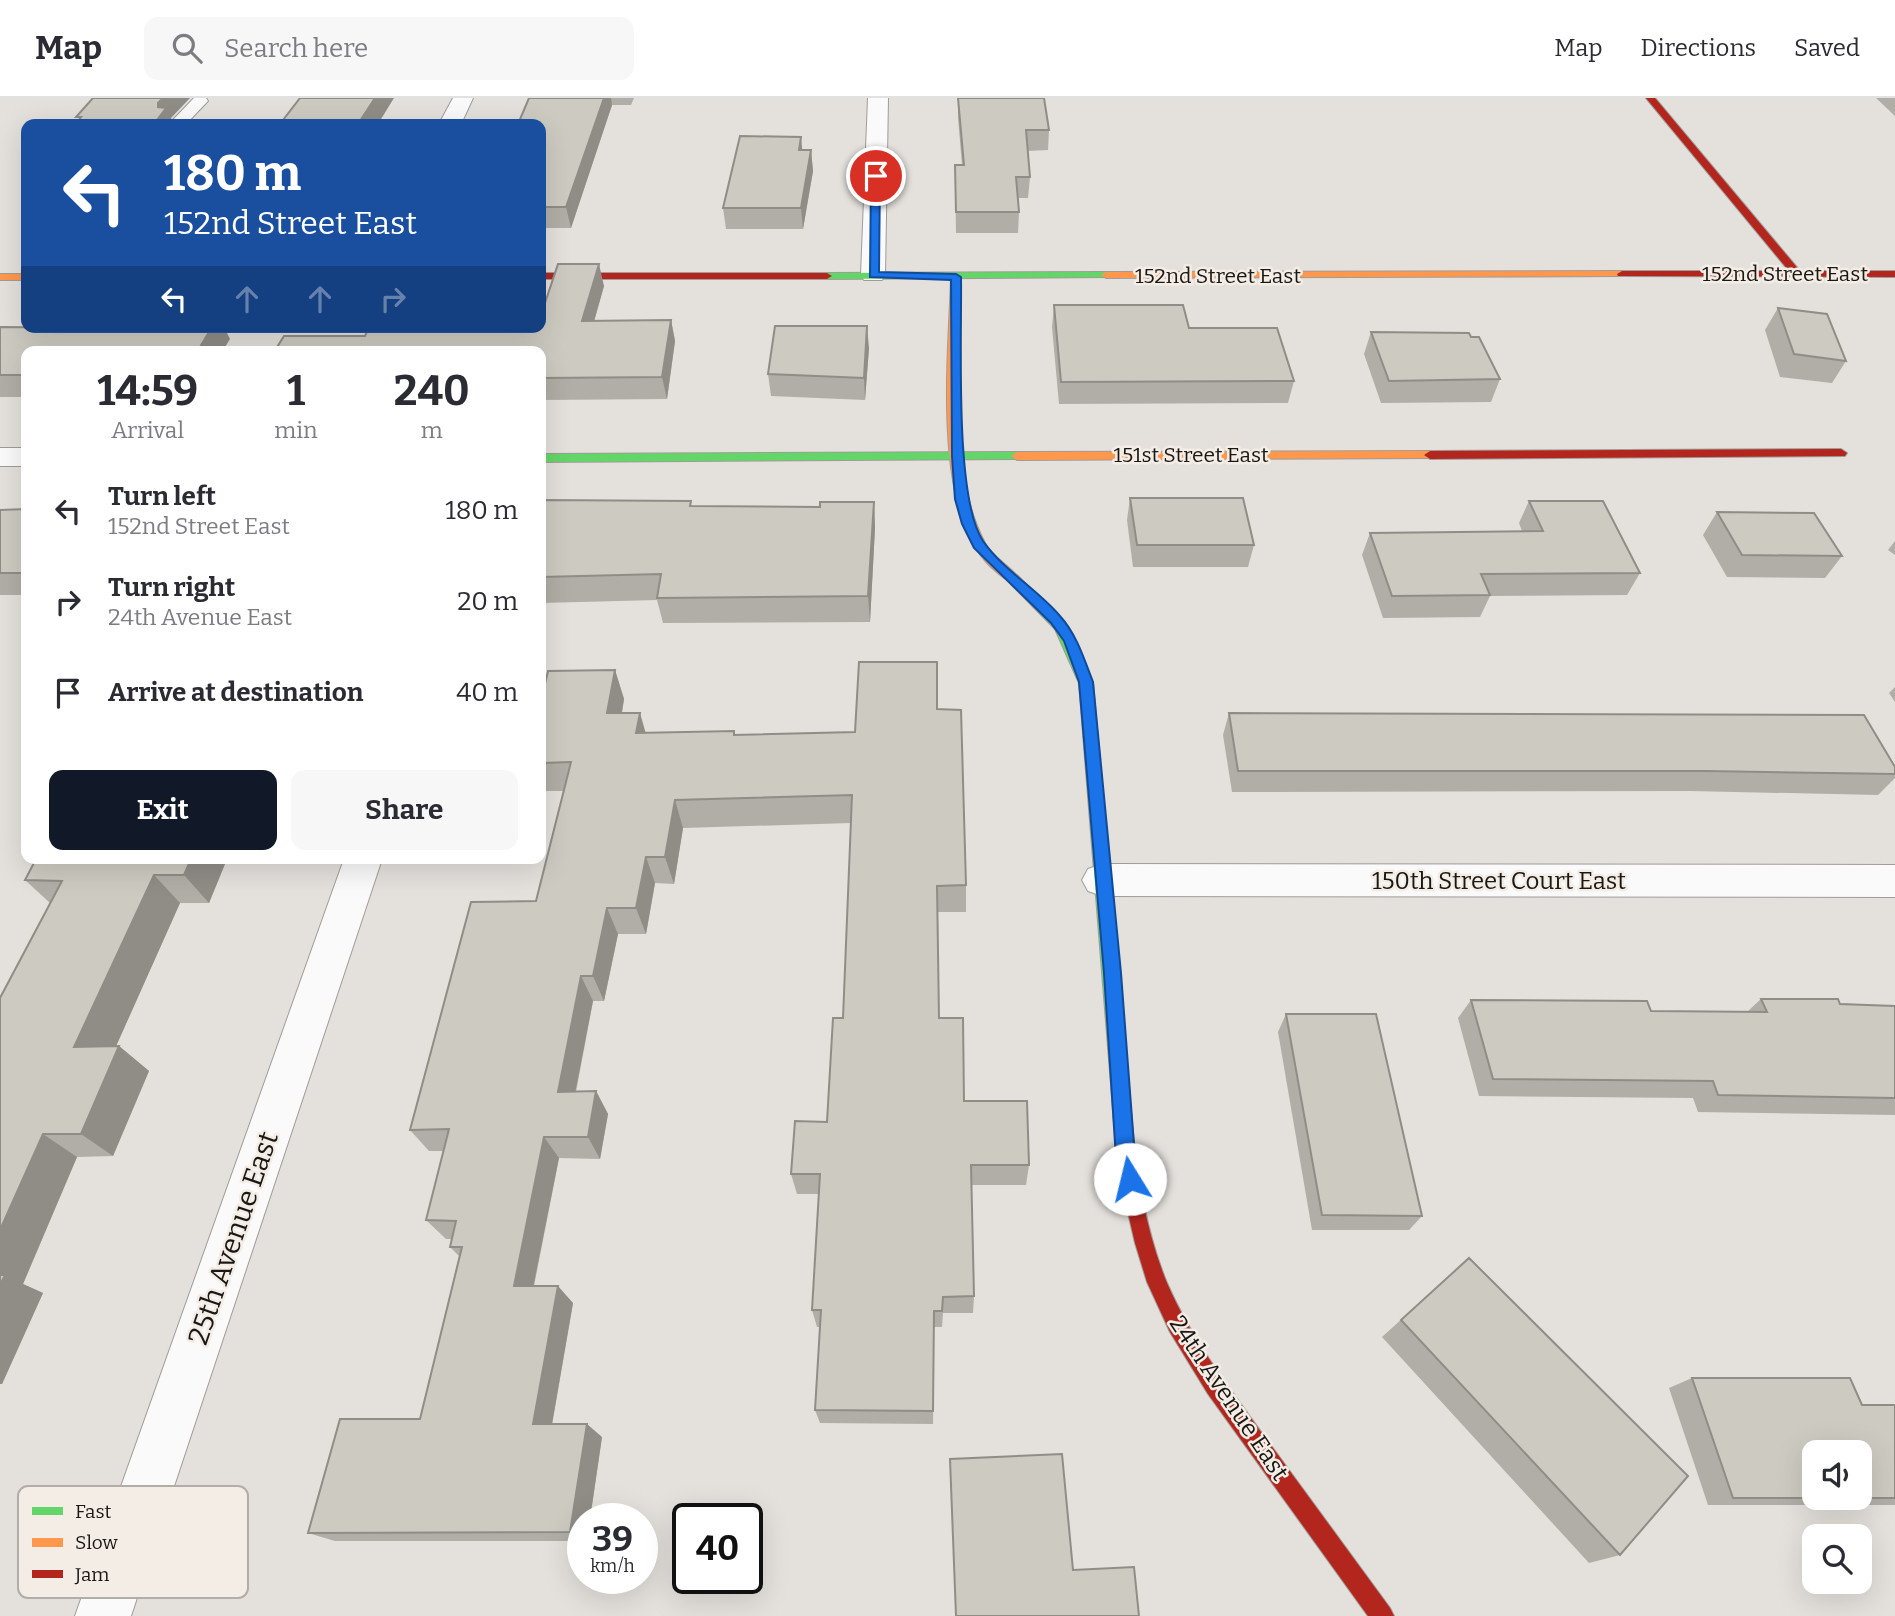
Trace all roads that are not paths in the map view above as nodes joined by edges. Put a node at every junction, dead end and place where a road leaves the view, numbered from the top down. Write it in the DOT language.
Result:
graph roads {
  1 [pos="463,98"];
  2 [pos="878,98"];
  3 [pos="1650,98"];
  4 [pos="200,101"];
  5 [pos="182,119"];
  6 [pos="452,119"];
  7 [pos="1797,274"];
  8 [pos="1895,274"];
  9 [pos="873,275"];
  10 [pos="546,276"];
  11 [pos="0,277"];
  12 [pos="21,277"];
  13 [pos="956,277"];
  14 [pos="1841,453"];
  15 [pos="958,456"];
  16 [pos="0,457"];
  17 [pos="21,457"];
  18 [pos="546,458"];
  19 [pos="361,864"];
  20 [pos="1102,880"];
  21 [pos="1895,881"];
  22 [pos="148,1486"];
  23 [pos="109,1598"];
  24 [pos="103,1616"];
  25 [pos="1382,1616"];
  1 -- 6 [label="street"];
  2 -- 9 [label="street"];
  3 -- 7 [label="street"];
  4 -- 5 [label="lane"];
  7 -- 8 [label="street, 152nd Street East"];
  7 -- 13 [label="street, 152nd Street East"];
  9 -- 10 [label="street, 152nd Street East"];
  9 -- 13 [label="street, 152nd Street East"];
  11 -- 12 [label="street"];
  13 -- 15 [label="street, 24th Avenue East"];
  14 -- 15 [label="street, 151st Street East"];
  15 -- 18 [label="street, 151st Street East"];
  15 -- 20 [label="street, 24th Avenue East"];
  16 -- 17 [label="street"];
  19 -- 22 [label="street, 25th Avenue East"];
  20 -- 21 [label="street, 150th Street Court East"];
  20 -- 25 [label="street, 24th Avenue East"];
  23 -- 24 [label="street, 25th Avenue East"];
}
